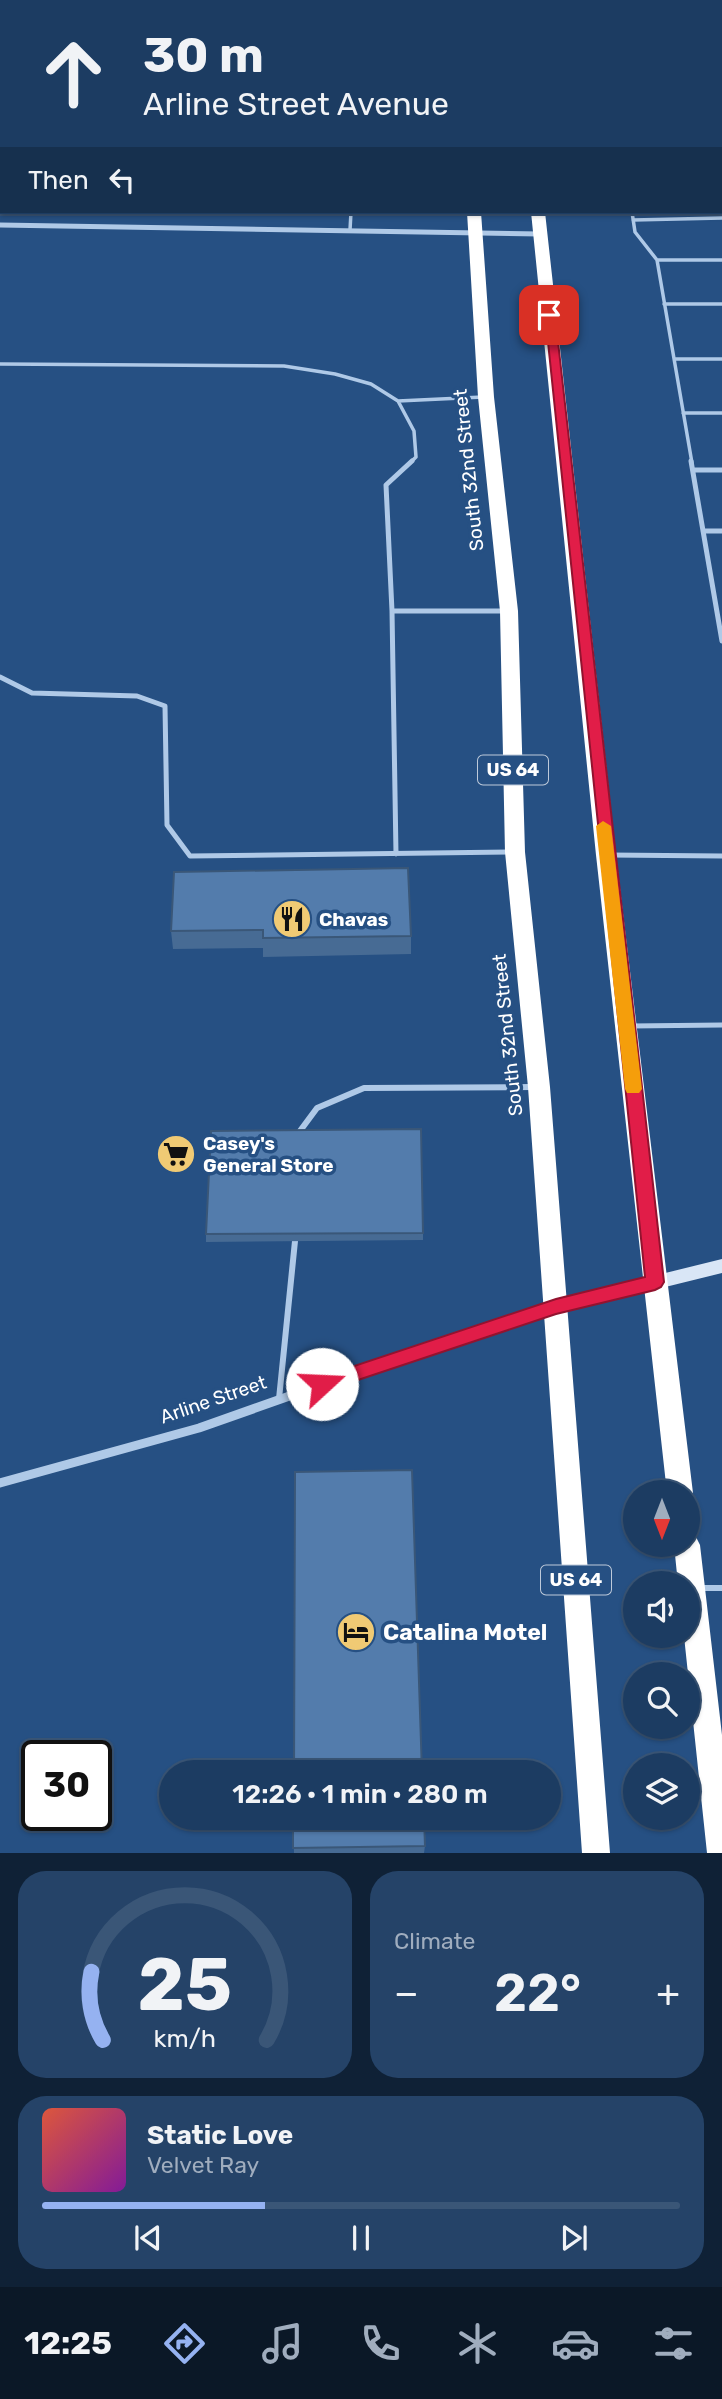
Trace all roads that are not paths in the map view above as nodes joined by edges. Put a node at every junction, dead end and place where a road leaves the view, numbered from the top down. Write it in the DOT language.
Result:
graph roads {
  1 [pos="351,214"];
  2 [pos="474,214"];
  3 [pos="538,214"];
  4 [pos="632,214"];
  5 [pos="722,218"];
  6 [pos="633,220"];
  7 [pos="0,225"];
  8 [pos="350,230"];
  9 [pos="475,234"];
  10 [pos="540,234"];
  11 [pos="657,260"];
  12 [pos="722,260"];
  13 [pos="664,303"];
  14 [pos="722,304"];
  15 [pos="674,359"];
  16 [pos="722,359"];
  17 [pos="0,364"];
  18 [pos="486,397"];
  19 [pos="398,401"];
  20 [pos="683,413"];
  21 [pos="722,413"];
  22 [pos="693,470"];
  23 [pos="722,470"];
  24 [pos="704,531"];
  25 [pos="722,531"];
  26 [pos="714,596"];
  27 [pos="722,596"];
  28 [pos="392,611"];
  29 [pos="509,611"];
  30 [pos="722,641"];
  31 [pos="0,677"];
  32 [pos="515,852"];
  33 [pos="396,855"];
  34 [pos="606,855"];
  35 [pos="722,856"];
  36 [pos="722,1025"];
  37 [pos="626,1026"];
  38 [pos="539,1087"];
  39 [pos="295,1137"];
  40 [pos="295,1241"];
  41 [pos="722,1266"];
  42 [pos="655,1282"];
  43 [pos="556,1307"];
  44 [pos="279,1399"];
  45 [pos="678,1480"];
  46 [pos="0,1483"];
  47 [pos="700,1588"];
  48 [pos="722,1588"];
  49 [pos="699,1648"];
  50 [pos="596,1853"];
  51 [pos="721,1853"];
  1 -- 8 [label="lane"];
  2 -- 9 [label="highway, South 32nd Street / US 64"];
  3 -- 10 [label="highway"];
  4 -- 6 [label="lane"];
  5 -- 6 [label="lane"];
  6 -- 11 [label="lane"];
  7 -- 8 [label="street"];
  8 -- 9 [label="street"];
  9 -- 10 [label="street"];
  9 -- 18 [label="highway, South 32nd Street / US 64"];
  10 -- 34 [label="highway"];
  11 -- 12 [label="lane"];
  11 -- 13 [label="lane"];
  13 -- 14 [label="lane"];
  13 -- 15 [label="lane"];
  15 -- 16 [label="lane"];
  15 -- 20 [label="lane"];
  17 -- 19 [label="lane"];
  18 -- 19 [label="lane"];
  18 -- 29 [label="highway, South 32nd Street / US 64"];
  19 -- 28 [label="lane"];
  20 -- 21 [label="lane"];
  20 -- 22 [label="lane"];
  22 -- 23 [label="lane"];
  22 -- 24 [label="lane"];
  24 -- 25 [label="lane"];
  24 -- 26 [label="lane"];
  26 -- 27 [label="lane"];
  26 -- 30 [label="lane"];
  28 -- 29 [label="lane"];
  28 -- 33 [label="lane"];
  29 -- 32 [label="highway, South 32nd Street / US 64"];
  31 -- 33 [label="lane"];
  32 -- 33 [label="lane"];
  32 -- 38 [label="highway, South 32nd Street / US 64"];
  34 -- 35 [label="lane"];
  34 -- 37 [label="highway"];
  36 -- 37 [label="lane"];
  37 -- 42 [label="highway"];
  38 -- 39 [label="lane"];
  38 -- 43 [label="highway, South 32nd Street / US 64"];
  40 -- 44 [label="lane"];
  41 -- 42 [label="street"];
  42 -- 43 [label="street"];
  42 -- 45 [label="highway"];
  43 -- 44 [label="street, Arline Street"];
  43 -- 50 [label="highway, South 32nd Street / US 64"];
  44 -- 46 [label="street, Arline Street"];
  47 -- 48 [label="lane"];
  49 -- 51 [label="highway"];
}
